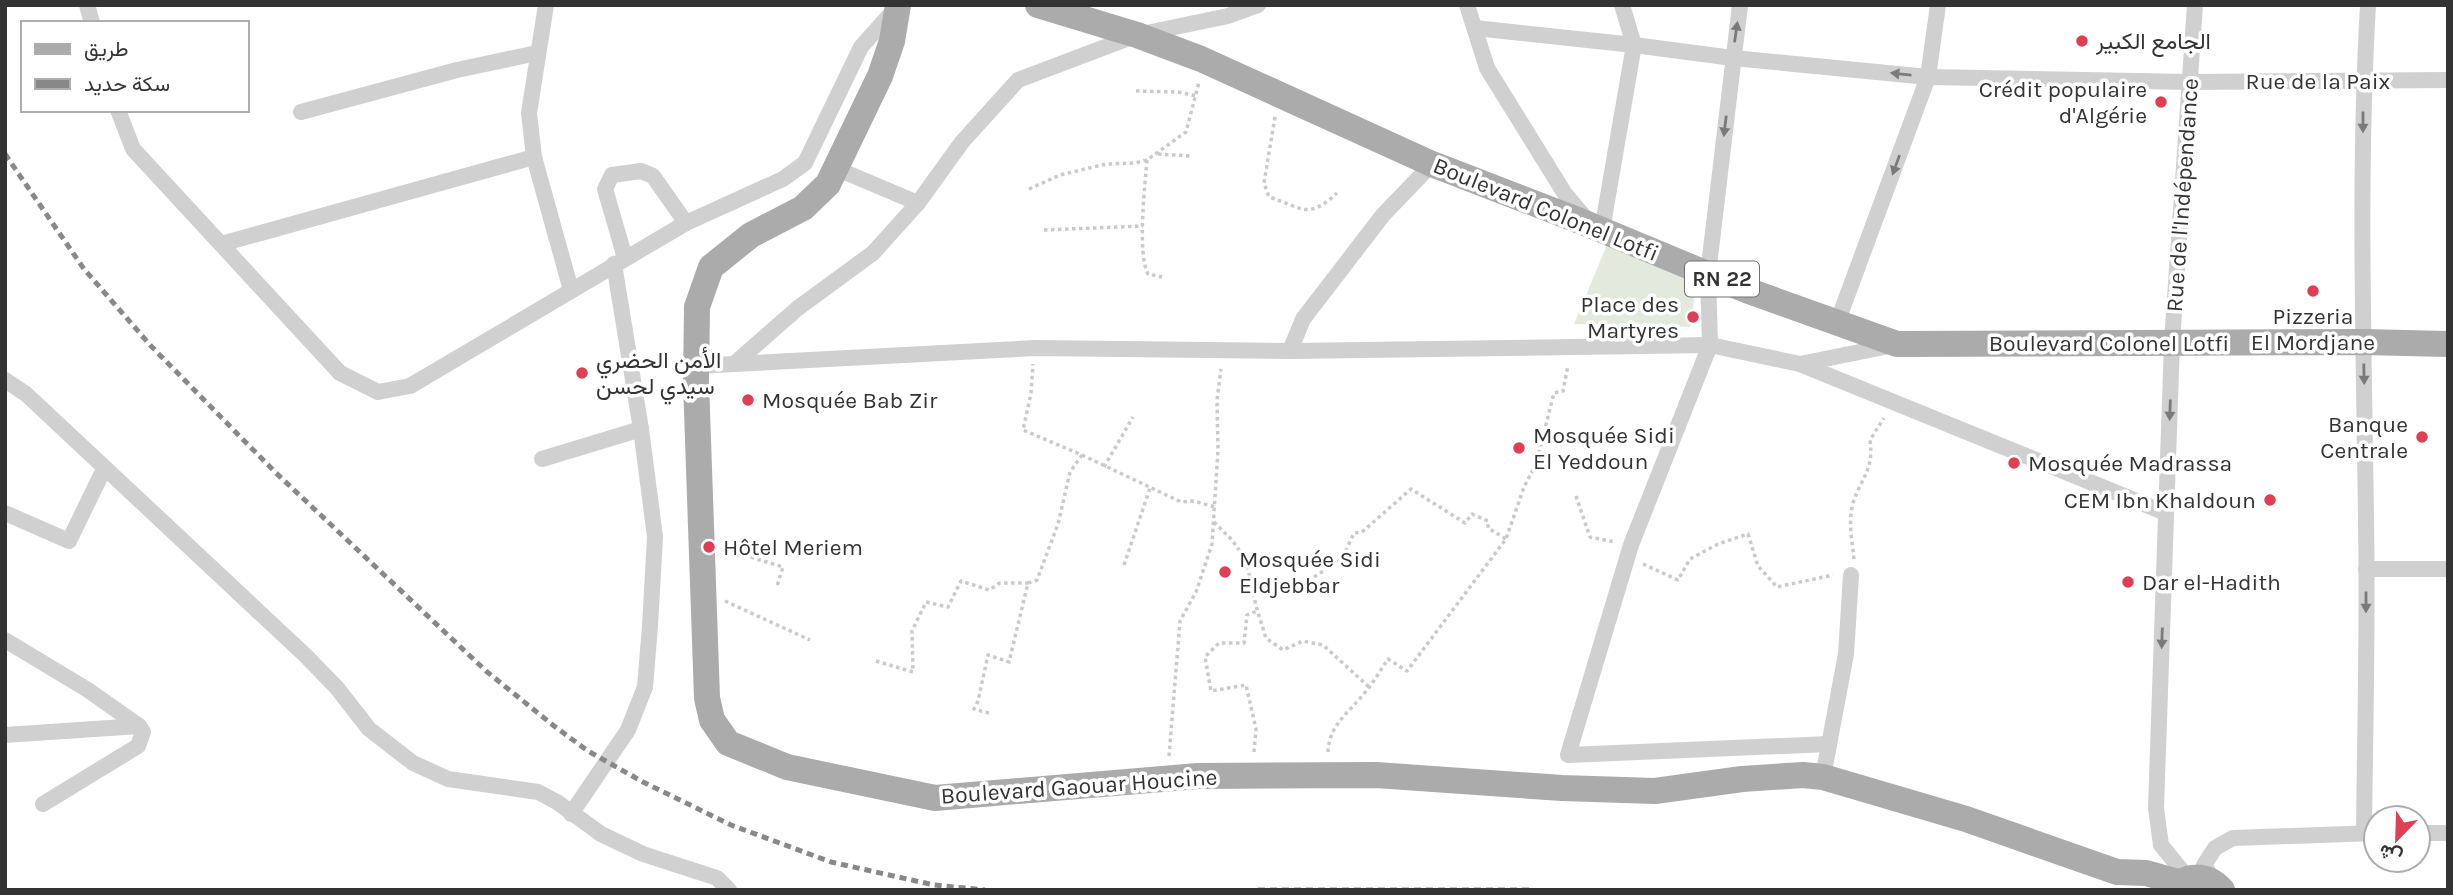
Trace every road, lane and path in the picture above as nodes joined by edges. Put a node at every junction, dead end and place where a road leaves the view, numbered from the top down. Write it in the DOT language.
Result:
graph roads {
  1 [pos="546,5"];
  2 [pos="898,5"];
  3 [pos="1038,5"];
  4 [pos="1258,5"];
  5 [pos="1467,5"];
  6 [pos="1622,5"];
  7 [pos="1740,5"];
  8 [pos="1938,5"];
  9 [pos="2195,5"];
  10 [pos="2368,5"];
  11 [pos="1475,28"];
  12 [pos="1137,35"];
  13 [pos="1634,45"];
  14 [pos="537,53"];
  15 [pos="1733,58"];
  16 [pos="1201,59"];
  17 [pos="1928,77"];
  18 [pos="2448,80"];
  19 [pos="2189,82"];
  20 [pos="2363,82"];
  21 [pos="1136,91"];
  22 [pos="1279,94"];
  23 [pos="1196,96"];
  24 [pos="119,112"];
  25 [pos="301,112"];
  26 [pos="1156,154"];
  27 [pos="1191,156"];
  28 [pos="534,157"];
  29 [pos="1147,160"];
  30 [pos="1432,164"];
  31 [pos="835,168"];
  32 [pos="1029,189"];
  33 [pos="1337,193"];
  34 [pos="918,203"];
  35 [pos="686,223"];
  36 [pos="1143,226"];
  37 [pos="1597,228"];
  38 [pos="1044,230"];
  39 [pos="221,244"];
  40 [pos="620,261"];
  41 [pos="1708,274"];
  42 [pos="1162,277"];
  43 [pos="571,290"];
  44 [pos="1838,323"];
  45 [pos="2172,342"];
  46 [pos="2363,342"];
  47 [pos="1897,344"];
  48 [pos="2448,344"];
  49 [pos="1710,345"];
  50 [pos="1567,346"];
  51 [pos="1035,348"];
  52 [pos="1224,349"];
  53 [pos="1290,351"];
  54 [pos="734,364"];
  55 [pos="1800,364"];
  56 [pos="696,366"];
  57 [pos="5,380"];
  58 [pos="1889,411"];
  59 [pos="1133,417"];
  60 [pos="641,429"];
  61 [pos="1082,455"];
  62 [pos="542,459"];
  63 [pos="1104,467"];
  64 [pos="104,469"];
  65 [pos="1150,488"];
  66 [pos="1576,496"];
  67 [pos="1215,507"];
  68 [pos="5,513"];
  69 [pos="2166,513"];
  70 [pos="1214,522"];
  71 [pos="1506,539"];
  72 [pos="702,542"];
  73 [pos="1630,551"];
  74 [pos="1125,565"];
  75 [pos="2366,569"];
  76 [pos="2448,569"];
  77 [pos="1851,573"];
  78 [pos="1314,577"];
  79 [pos="1028,583"];
  80 [pos="777,586"];
  81 [pos="703,593"];
  82 [pos="1257,611"];
  83 [pos="5,640"];
  84 [pos="810,640"];
  85 [pos="876,662"];
  86 [pos="1369,687"];
  87 [pos="989,713"];
  88 [pos="139,726"];
  89 [pos="5,735"];
  90 [pos="1829,744"];
  91 [pos="1252,775"];
  92 [pos="1327,775"];
  93 [pos="1823,776"];
  94 [pos="1167,778"];
  95 [pos="43,804"];
  96 [pos="2370,804"];
  97 [pos="571,814"];
  98 [pos="2362,833"];
  99 [pos="2117,872"];
  100 [pos="2179,883"];
  101 [pos="2219,887"];
  102 [pos="729,890"];
  103 [pos="2138,890"];
  1 -- 14 [label="street"];
  2 -- 31 [label="main road, Boulevard Gaouar Houcine"];
  2 -- 35 [label="street"];
  3 -- 12 [label="main road, Boulevard Colonel Lotfi / RN 22"];
  4 -- 12 [label="street"];
  5 -- 11 [label="street"];
  6 -- 13 [label="street"];
  15 -- 7 [label="street, one-way"];
  8 -- 17 [label="street"];
  9 -- 19 [label="street, Rue de l'Indépendance"];
  10 -- 20 [label="street"];
  11 -- 13 [label="street, Rue de la Paix"];
  11 -- 37 [label="street"];
  12 -- 16 [label="main road, Boulevard Colonel Lotfi / RN 22"];
  12 -- 34 [label="street"];
  13 -- 15 [label="street, Rue de la Paix"];
  13 -- 37 [label="street"];
  14 -- 25 [label="street"];
  14 -- 28 [label="street"];
  17 -- 15 [label="street, Rue de la Paix, one-way"];
  15 -- 41 [label="street, one-way"];
  16 -- 22 [label="main road, Boulevard Colonel Lotfi / RN 22"];
  16 -- 23 [label="path"];
  17 -- 19 [label="street, Rue de la Paix"];
  17 -- 44 [label="street, one-way"];
  18 -- 20 [label="street, Rue de la Paix"];
  19 -- 20 [label="street, Rue de la Paix"];
  19 -- 45 [label="street, Rue de l'Indépendance"];
  20 -- 46 [label="street, one-way"];
  21 -- 23 [label="path"];
  22 -- 30 [label="main road, Boulevard Colonel Lotfi / RN 22"];
  22 -- 33 [label="path"];
  23 -- 26 [label="path"];
  24 -- 39 [label="street"];
  26 -- 27 [label="path"];
  26 -- 29 [label="path"];
  28 -- 39 [label="street"];
  28 -- 43 [label="street"];
  29 -- 32 [label="path"];
  29 -- 36 [label="path"];
  30 -- 37 [label="main road, Boulevard Colonel Lotfi / RN 22"];
  30 -- 53 [label="street"];
  31 -- 34 [label="street"];
  31 -- 56 [label="main road, Boulevard Gaouar Houcine"];
  34 -- 54 [label="street"];
  35 -- 40 [label="street"];
  35 -- 40 [label="street"];
  36 -- 38 [label="path"];
  36 -- 42 [label="path"];
  37 -- 41 [label="main road, Boulevard Colonel Lotfi / RN 22"];
  39 -- 43 [label="street"];
  40 -- 43 [label="street"];
  40 -- 60 [label="street"];
  41 -- 44 [label="main road, Boulevard Colonel Lotfi / RN 22"];
  41 -- 49 [label="street"];
  44 -- 47 [label="main road, Boulevard Colonel Lotfi / RN 22"];
  45 -- 46 [label="main road, Boulevard Colonel Lotfi / RN 22"];
  45 -- 47 [label="main road, Boulevard Colonel Lotfi / RN 22"];
  45 -- 69 [label="street, Rue de l'Indépendance, one-way"];
  46 -- 48 [label="main road, Boulevard Colonel Lotfi / RN 22"];
  46 -- 75 [label="street, one-way"];
  47 -- 55 [label="street"];
  49 -- 50 [label="street"];
  49 -- 55 [label="street"];
  49 -- 73 [label="street"];
  50 -- 53 [label="street"];
  50 -- 71 [label="path"];
  51 -- 52 [label="street"];
  51 -- 54 [label="street"];
  51 -- 61 [label="path"];
  52 -- 53 [label="street"];
  52 -- 67 [label="path"];
  54 -- 56 [label="street"];
  55 -- 69 [label="street"];
  56 -- 72 [label="main road, Boulevard Gaouar Houcine"];
  57 -- 64 [label="street"];
  58 -- 77 [label="path"];
  59 -- 63 [label="path"];
  60 -- 62 [label="street"];
  60 -- 97 [label="street"];
  61 -- 63 [label="path"];
  61 -- 79 [label="path"];
  63 -- 65 [label="path"];
  64 -- 68 [label="street"];
  64 -- 97 [label="street"];
  65 -- 67 [label="path"];
  65 -- 74 [label="path"];
  66 -- 73 [label="path"];
  67 -- 70 [label="path"];
  69 -- 100 [label="street, Rue de l'Indépendance, one-way"];
  70 -- 82 [label="path"];
  70 -- 94 [label="path"];
  71 -- 78 [label="path"];
  71 -- 86 [label="path"];
  72 -- 80 [label="path"];
  72 -- 81 [label="main road, Boulevard Gaouar Houcine"];
  73 -- 77 [label="path"];
  73 -- 90 [label="street"];
  75 -- 76 [label="street"];
  75 -- 96 [label="street, one-way"];
  77 -- 90 [label="street"];
  79 -- 85 [label="path"];
  79 -- 87 [label="path"];
  81 -- 84 [label="path"];
  81 -- 94 [label="main road, Boulevard Gaouar Houcine"];
  82 -- 86 [label="path"];
  82 -- 91 [label="path"];
  83 -- 88 [label="street"];
  86 -- 92 [label="path"];
  88 -- 89 [label="street"];
  88 -- 95 [label="street"];
  90 -- 93 [label="street"];
  91 -- 92 [label="main road, Boulevard Gaouar Houcine"];
  91 -- 94 [label="main road, Boulevard Gaouar Houcine"];
  92 -- 93 [label="main road, Boulevard Gaouar Houcine"];
  93 -- 99 [label="main road, Boulevard Gaouar Houcine"];
  97 -- 102 [label="street"];
  98 -- 101 [label="street"];
  99 -- 100 [label="main road"];
  99 -- 103 [label="main road"];
  100 -- 101 [label="main road"];
}
